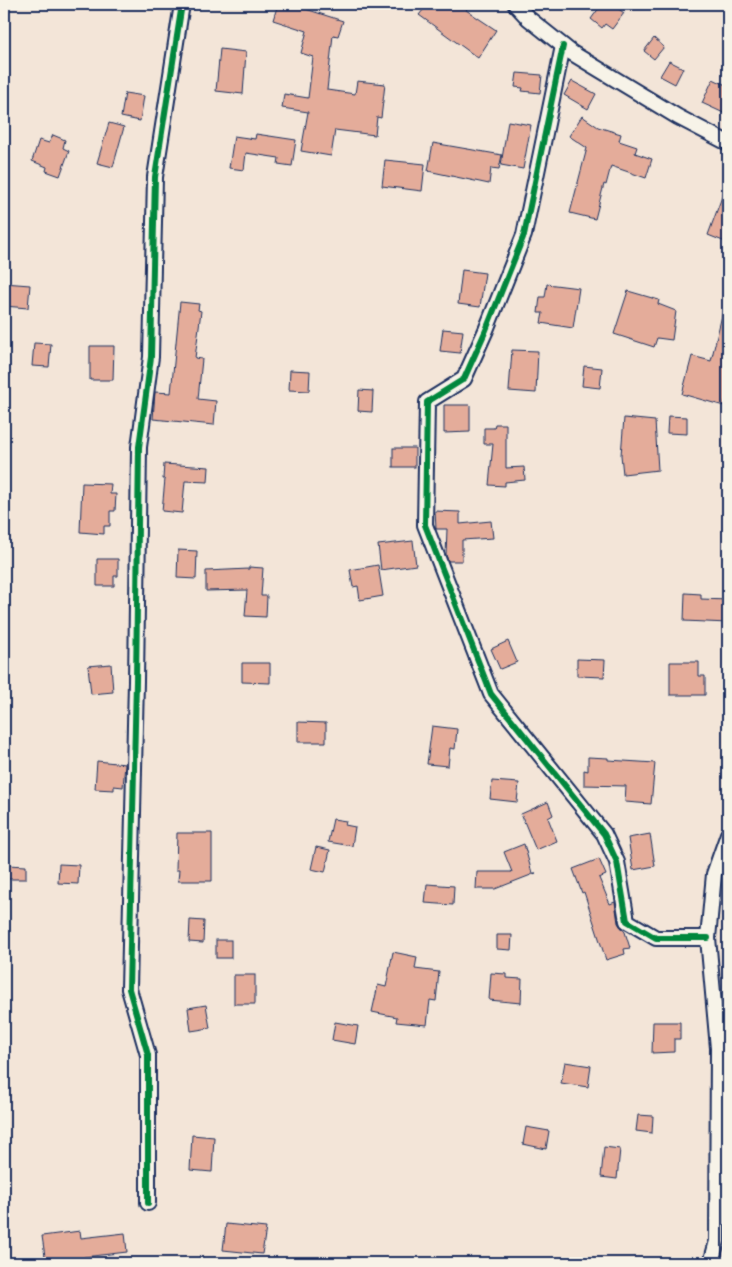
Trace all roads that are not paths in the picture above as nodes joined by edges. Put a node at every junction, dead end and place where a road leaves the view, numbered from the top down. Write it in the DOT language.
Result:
graph roads {
  1 [pos="182,4"];
  2 [pos="515,4"];
  3 [pos="563,46"];
  4 [pos="728,143"];
  5 [pos="728,834"];
  6 [pos="708,938"];
  7 [pos="148,1203"];
  8 [pos="711,1263"];
  1 -- 7 [label="street"];
  2 -- 3 [label="street"];
  3 -- 4 [label="street"];
  3 -- 6 [label="street"];
  5 -- 6 [label="street"];
  6 -- 8 [label="street"];
}
